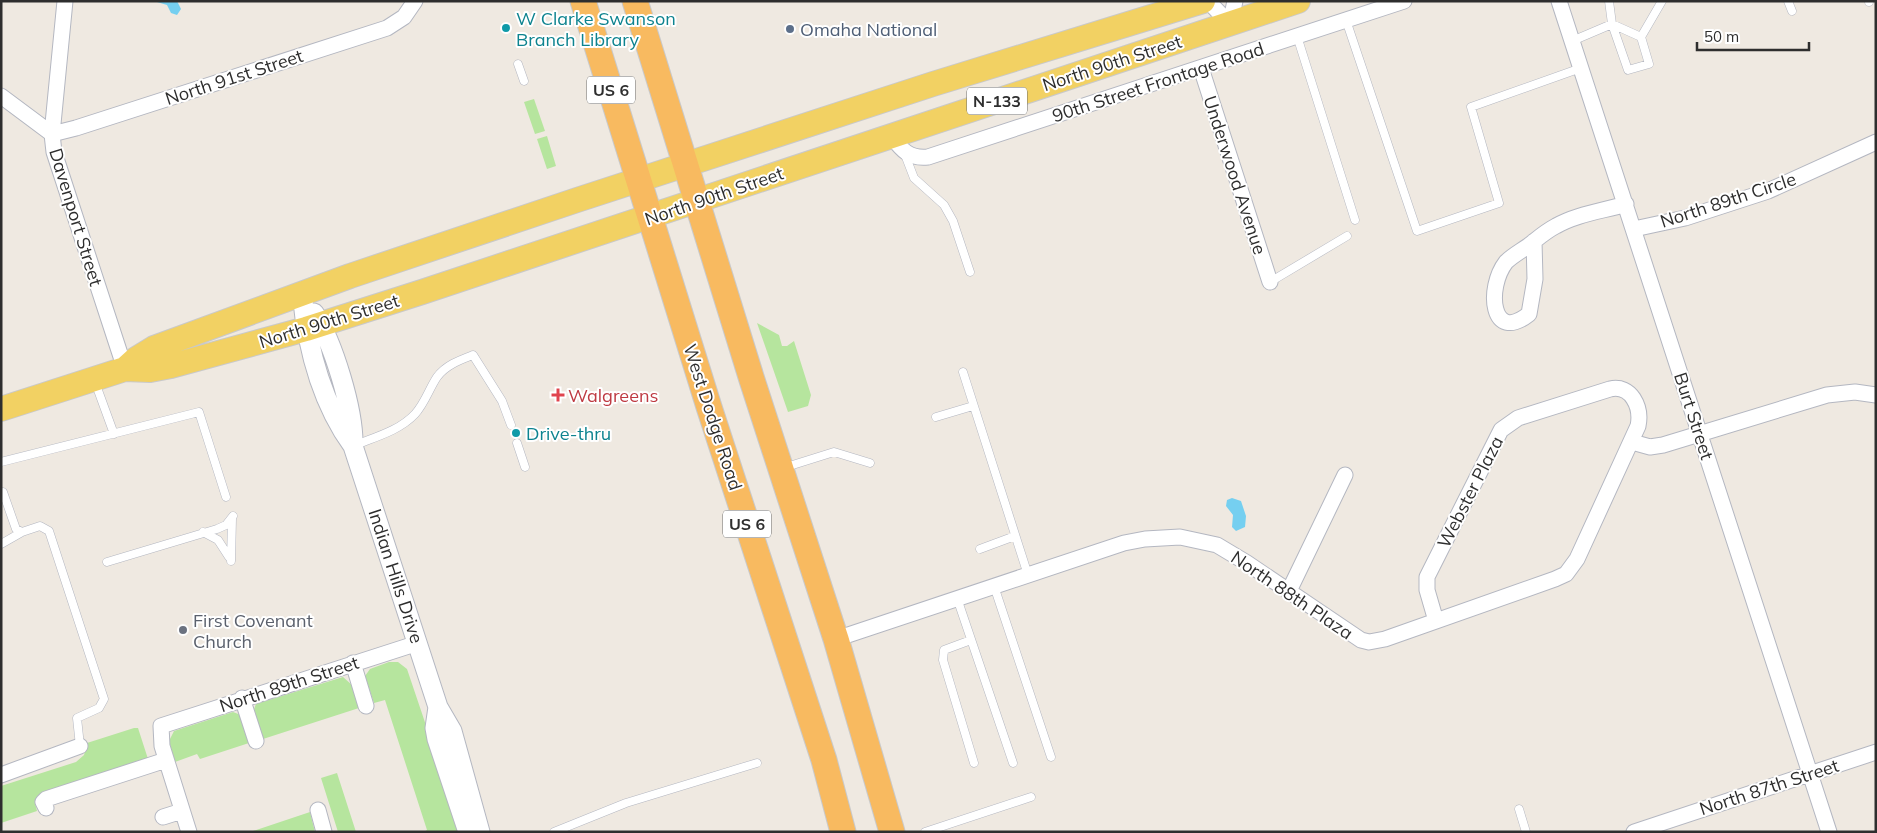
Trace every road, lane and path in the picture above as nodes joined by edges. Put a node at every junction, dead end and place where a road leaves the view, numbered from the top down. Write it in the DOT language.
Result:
graph roads {
  1 [pos="64,1"];
  2 [pos="583,1"];
  3 [pos="635,1"];
  4 [pos="1203,1"];
  5 [pos="1208,1"];
  6 [pos="1298,1"];
  7 [pos="1404,1"];
  8 [pos="1559,1"];
  9 [pos="1609,1"];
  10 [pos="1662,1"];
  11 [pos="1788,1"];
  12 [pos="413,5"];
  13 [pos="1792,11"];
  14 [pos="1233,12"];
  15 [pos="1346,20"];
  16 [pos="1612,24"];
  17 [pos="1297,36"];
  18 [pos="1641,37"];
  19 [pos="1572,41"];
  20 [pos="518,64"];
  21 [pos="1201,68"];
  22 [pos="1581,68"];
  23 [pos="524,81"];
  24 [pos="1,96"];
  25 [pos="52,134"];
  26 [pos="1876,142"];
  27 [pos="897,144"];
  28 [pos="686,164"];
  29 [pos="640,180"];
  30 [pos="697,202"];
  31 [pos="1626,204"];
  32 [pos="651,217"];
  33 [pos="1355,220"];
  34 [pos="1634,229"];
  35 [pos="1347,236"];
  36 [pos="1534,242"];
  37 [pos="970,272"];
  38 [pos="1270,282"];
  39 [pos="302,293"];
  40 [pos="314,327"];
  41 [pos="125,369"];
  42 [pos="963,372"];
  43 [pos="94,379"];
  44 [pos="1876,395"];
  45 [pos="973,406"];
  46 [pos="1,408"];
  47 [pos="936,418"];
  48 [pos="511,424"];
  49 [pos="114,434"];
  50 [pos="1700,435"];
  51 [pos="1632,442"];
  52 [pos="517,443"];
  53 [pos="353,446"];
  54 [pos="1,462"];
  55 [pos="870,463"];
  56 [pos="525,467"];
  57 [pos="781,469"];
  58 [pos="1345,475"];
  59 [pos="2,491"];
  60 [pos="226,496"];
  61 [pos="22,532"];
  62 [pos="203,532"];
  63 [pos="1015,536"];
  64 [pos="1,544"];
  65 [pos="980,549"];
  66 [pos="107,562"];
  67 [pos="1028,575"];
  68 [pos="994,586"];
  69 [pos="1289,591"];
  70 [pos="957,598"];
  71 [pos="1436,621"];
  72 [pos="836,638"];
  73 [pos="972,640"];
  74 [pos="418,643"];
  75 [pos="353,663"];
  76 [pos="242,698"];
  77 [pos="366,706"];
  78 [pos="438,707"];
  79 [pos="256,741"];
  80 [pos="80,746"];
  81 [pos="1876,752"];
  82 [pos="1051,757"];
  83 [pos="166,760"];
  84 [pos="757,763"];
  85 [pos="974,763"];
  86 [pos="1013,763"];
  87 [pos="1810,774"];
  88 [pos="1,775"];
  89 [pos="1031,798"];
  90 [pos="46,808"];
  91 [pos="1518,809"];
  92 [pos="182,810"];
  93 [pos="318,810"];
  94 [pos="162,817"];
  95 [pos="189,832"];
  96 [pos="324,832"];
  97 [pos="468,832"];
  98 [pos="480,832"];
  99 [pos="554,832"];
  100 [pos="843,832"];
  101 [pos="892,832"];
  102 [pos="925,832"];
  103 [pos="1526,832"];
  104 [pos="1634,832"];
  105 [pos="1829,832"];
  1 -- 25 [label="street, Davenport Street"];
  2 -- 29 [label="highway, West Dodge Road / US 6"];
  3 -- 28 [label="highway, US 6"];
  4 -- 28 [label="main road, North 90th Street / N-133"];
  5 -- 14 [label="street"];
  6 -- 14 [label="main road, North 90th Street / N-133"];
  7 -- 15 [label="street, 90th Street Frontage Road"];
  8 -- 19 [label="street, Burt Street"];
  9 -- 16 [label="lane"];
  10 -- 18 [label="lane"];
  11 -- 13 [label="lane"];
  12 -- 25 [label="street, North 91st Street"];
  14 -- 27 [label="main road, North 90th Street / N-133"];
  15 -- 17 [label="street, 90th Street Frontage Road"];
  15 -- 22 [label="lane"];
  16 -- 18 [label="lane"];
  16 -- 18 [label="lane"];
  16 -- 19 [label="lane"];
  17 -- 21 [label="street, 90th Street Frontage Road"];
  17 -- 33 [label="lane"];
  19 -- 22 [label="street, Burt Street"];
  20 -- 23 [label="lane"];
  21 -- 27 [label="street, 90th Street Frontage Road"];
  21 -- 38 [label="street, Underwood Avenue"];
  22 -- 31 [label="street, Burt Street"];
  24 -- 25 [label="street"];
  25 -- 41 [label="street, Davenport Street"];
  26 -- 34 [label="street, North 89th Circle"];
  27 -- 30 [label="main road, North 90th Street / N-133"];
  27 -- 37 [label="lane"];
  28 -- 29 [label="main road, North 90th Street / N-133"];
  28 -- 30 [label="highway, US 6"];
  29 -- 32 [label="highway, West Dodge Road / US 6"];
  29 -- 39 [label="main road, North 90th Street"];
  30 -- 32 [label="main road, North 90th Street / N-133"];
  30 -- 57 [label="highway, US 6"];
  31 -- 34 [label="street, Burt Street"];
  31 -- 36 [label="street"];
  32 -- 40 [label="main road, North 90th Street"];
  32 -- 100 [label="highway, West Dodge Road / US 6"];
  34 -- 50 [label="street, Burt Street"];
  35 -- 38 [label="lane"];
  36 -- 36 [label="street"];
  39 -- 40 [label="street, Indian Hills Drive"];
  39 -- 41 [label="main road, North 90th Street"];
  40 -- 41 [label="main road, North 90th Street"];
  40 -- 53 [label="street, Indian Hills Drive"];
  41 -- 43 [label="main road, North 90th Street"];
  42 -- 45 [label="lane"];
  43 -- 46 [label="main road, North 90th Street"];
  43 -- 49 [label="lane"];
  44 -- 50 [label="street"];
  45 -- 47 [label="lane"];
  45 -- 63 [label="lane"];
  48 -- 53 [label="lane"];
  49 -- 54 [label="lane"];
  49 -- 60 [label="lane"];
  50 -- 51 [label="street"];
  50 -- 87 [label="street, Burt Street"];
  51 -- 71 [label="street, North 88th Plaza"];
  51 -- 71 [label="street, Webster Plaza"];
  52 -- 56 [label="lane"];
  53 -- 74 [label="street, Indian Hills Drive"];
  55 -- 57 [label="lane"];
  57 -- 72 [label="highway, US 6"];
  58 -- 69 [label="street"];
  59 -- 61 [label="lane"];
  61 -- 64 [label="lane"];
  61 -- 80 [label="lane"];
  62 -- 62 [label="lane"];
  62 -- 66 [label="lane"];
  63 -- 65 [label="lane"];
  63 -- 67 [label="lane"];
  67 -- 68 [label="street, North 88th Plaza"];
  67 -- 69 [label="street, North 88th Plaza"];
  68 -- 70 [label="street, North 88th Plaza"];
  68 -- 82 [label="lane"];
  69 -- 71 [label="street, North 88th Plaza"];
  70 -- 72 [label="street, North 88th Plaza"];
  70 -- 73 [label="lane"];
  72 -- 101 [label="highway, US 6"];
  73 -- 85 [label="lane"];
  73 -- 86 [label="lane"];
  74 -- 75 [label="street, North 89th Street"];
  74 -- 78 [label="street, Indian Hills Drive"];
  75 -- 76 [label="street, North 89th Street"];
  75 -- 77 [label="street"];
  76 -- 79 [label="street"];
  76 -- 83 [label="street, North 89th Street"];
  78 -- 97 [label="street, Indian Hills Drive"];
  78 -- 98 [label="street, Indian Hills Drive"];
  80 -- 88 [label="street"];
  81 -- 87 [label="street, North 87th Street"];
  83 -- 90 [label="street"];
  83 -- 92 [label="street"];
  84 -- 99 [label="lane"];
  87 -- 104 [label="street, North 87th Street"];
  87 -- 105 [label="street, Burt Street"];
  89 -- 102 [label="lane"];
  91 -- 103 [label="lane"];
  92 -- 94 [label="street"];
  92 -- 95 [label="street"];
  93 -- 96 [label="street"];
}
